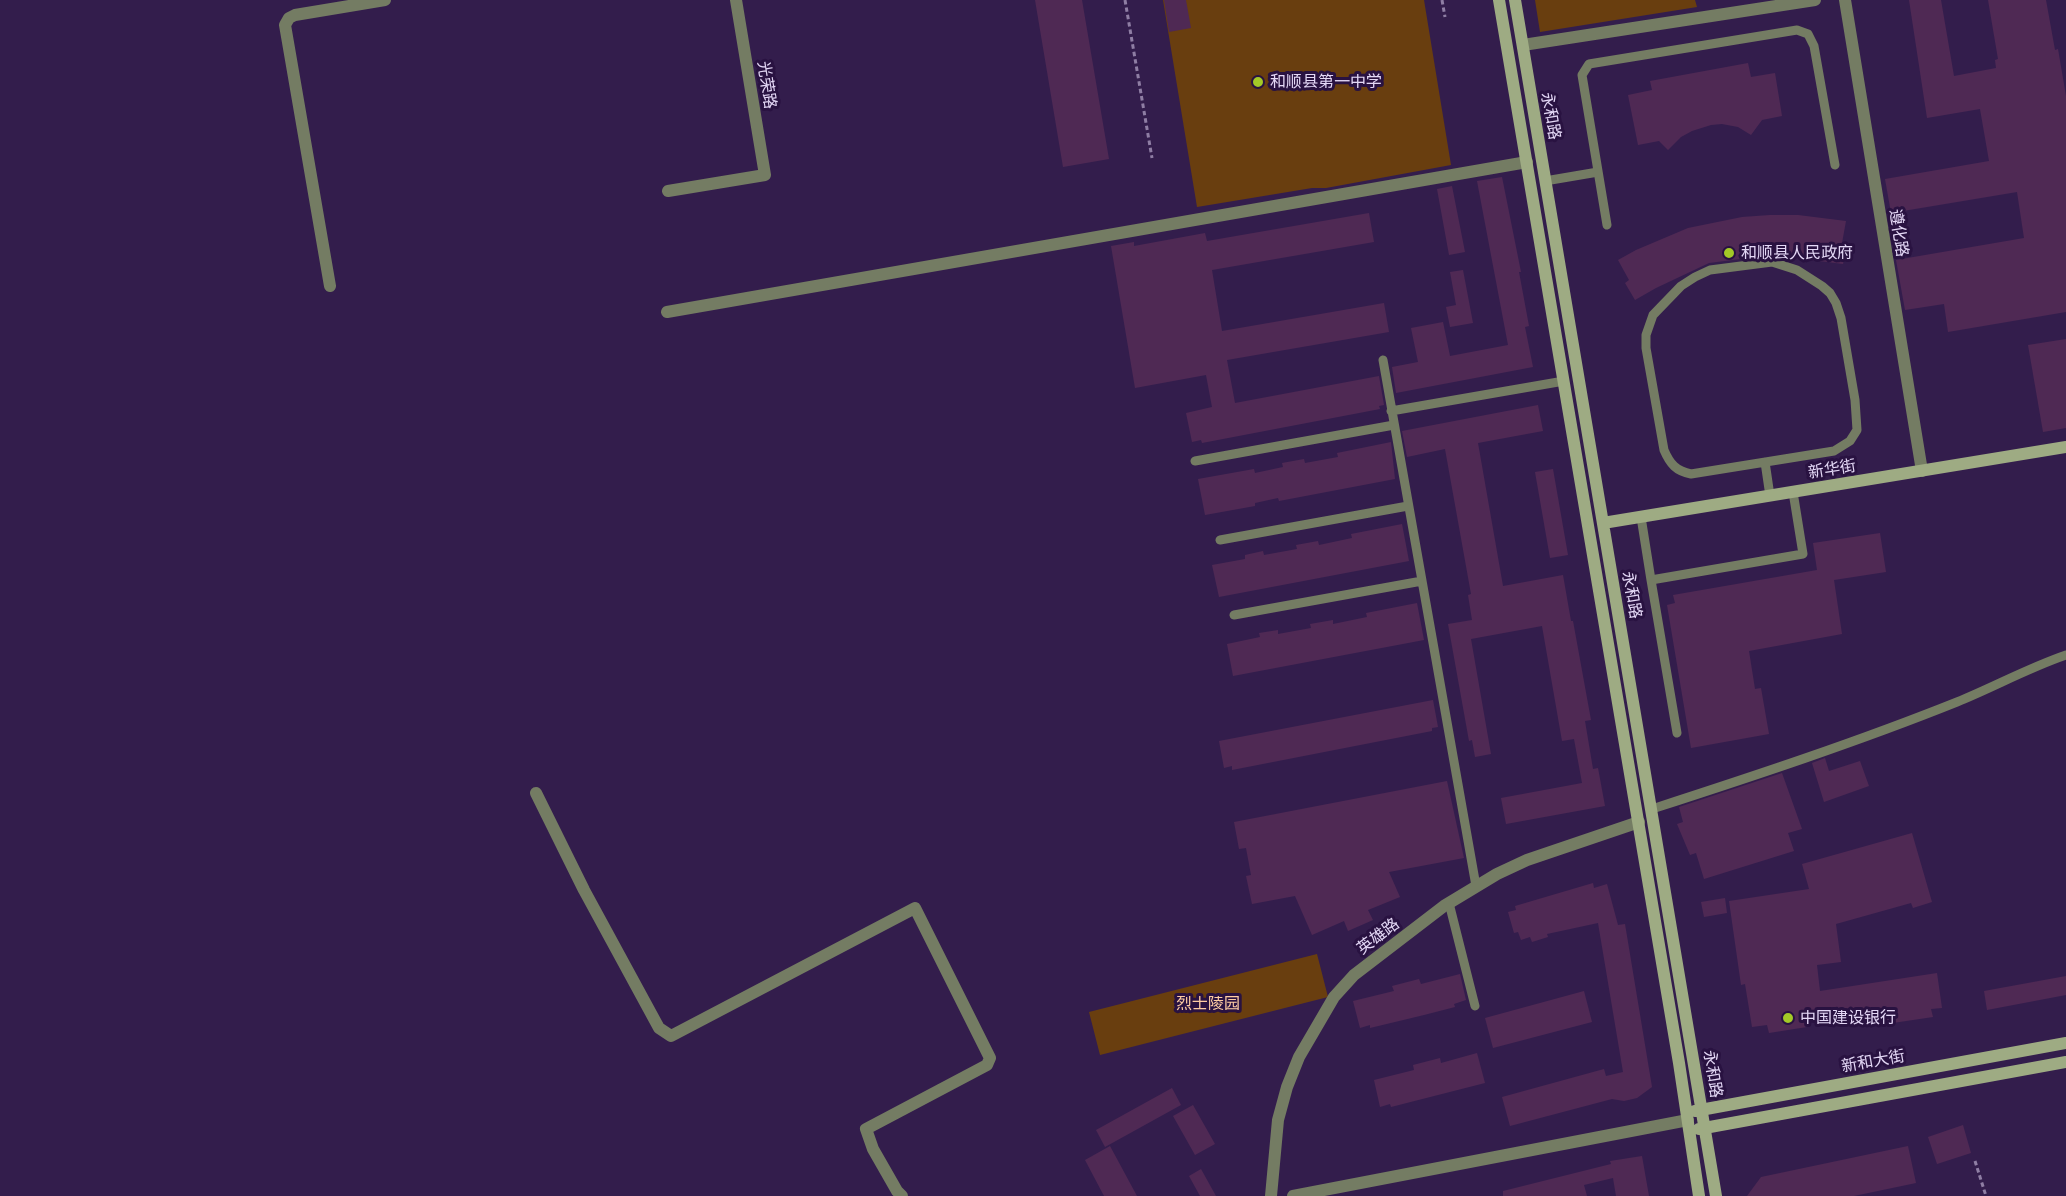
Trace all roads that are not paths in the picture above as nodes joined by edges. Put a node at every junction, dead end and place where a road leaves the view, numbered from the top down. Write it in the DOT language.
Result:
graph roads {
  1 [pos="385,0"];
  2 [pos="736,0"];
  3 [pos="1499,0"];
  4 [pos="1515,0"];
  5 [pos="1815,0"];
  6 [pos="1845,0"];
  7 [pos="1522,45"];
  8 [pos="1527,162"];
  9 [pos="1835,165"];
  10 [pos="1598,172"];
  11 [pos="1545,181"];
  12 [pos="668,191"];
  13 [pos="1607,225"];
  14 [pos="330,286"];
  15 [pos="667,312"];
  16 [pos="1383,360"];
  17 [pos="1564,381"];
  18 [pos="1391,411"];
  19 [pos="1394,424"];
  20 [pos="2066,447"];
  21 [pos="1195,461"];
  22 [pos="1765,462"];
  23 [pos="1922,471"];
  24 [pos="1793,492"];
  25 [pos="1770,496"];
  26 [pos="1408,506"];
  27 [pos="1641,517"];
  28 [pos="1603,523"];
  29 [pos="1220,540"];
  30 [pos="1651,580"];
  31 [pos="1422,581"];
  32 [pos="1234,615"];
  33 [pos="2066,655"];
  34 [pos="1677,733"];
  35 [pos="536,792"];
  36 [pos="1652,809"];
  37 [pos="1639,822"];
  38 [pos="1476,886"];
  39 [pos="1449,903"];
  40 [pos="1475,1006"];
  41 [pos="2066,1043"];
  42 [pos="2066,1062"];
  43 [pos="1702,1110"];
  44 [pos="1688,1121"];
  45 [pos="1705,1128"];
  46 [pos="902,1196"];
  47 [pos="1271,1196"];
  48 [pos="1293,1196"];
  49 [pos="1699,1196"];
  50 [pos="1716,1196"];
  1 -- 14 [label="street"];
  2 -- 12 [label="street, 光荣路"];
  3 -- 8 [label="main road, 永和路"];
  4 -- 7 [label="main road, 永和路"];
  5 -- 7 [label="street"];
  6 -- 23 [label="street, 遵化路"];
  7 -- 11 [label="main road, 永和路"];
  8 -- 15 [label="street"];
  8 -- 17 [label="main road, 永和路"];
  9 -- 10 [label="lane"];
  10 -- 11 [label="lane"];
  10 -- 13 [label="lane"];
  11 -- 28 [label="main road, 永和路"];
  16 -- 18 [label="lane"];
  17 -- 18 [label="lane"];
  17 -- 37 [label="main road, 永和路"];
  18 -- 19 [label="lane"];
  19 -- 21 [label="lane"];
  19 -- 26 [label="lane"];
  20 -- 23 [label="main road, 新华街"];
  22 -- 22 [label="lane"];
  22 -- 25 [label="lane"];
  23 -- 24 [label="main road, 新华街"];
  24 -- 25 [label="main road, 新华街"];
  24 -- 30 [label="lane"];
  25 -- 27 [label="main road, 新华街"];
  26 -- 29 [label="lane"];
  26 -- 31 [label="lane"];
  27 -- 28 [label="main road, 新华街"];
  27 -- 30 [label="lane"];
  28 -- 36 [label="main road, 永和路"];
  30 -- 34 [label="lane"];
  31 -- 32 [label="lane"];
  31 -- 38 [label="lane"];
  33 -- 36 [label="lane"];
  35 -- 46 [label="street"];
  36 -- 43 [label="main road, 永和路"];
  37 -- 38 [label="street, 英雄路"];
  37 -- 44 [label="main road, 永和路"];
  38 -- 39 [label="street, 英雄路"];
  39 -- 40 [label="lane"];
  39 -- 47 [label="street, 英雄路"];
  41 -- 43 [label="main road, 新和大街"];
  42 -- 45 [label="main road"];
  43 -- 44 [label="main road, 新和大街"];
  43 -- 45 [label="main road, 永和路"];
  44 -- 45 [label="main road"];
  44 -- 48 [label="street"];
  44 -- 49 [label="main road, 永和路"];
  45 -- 50 [label="main road, 永和路"];
}
